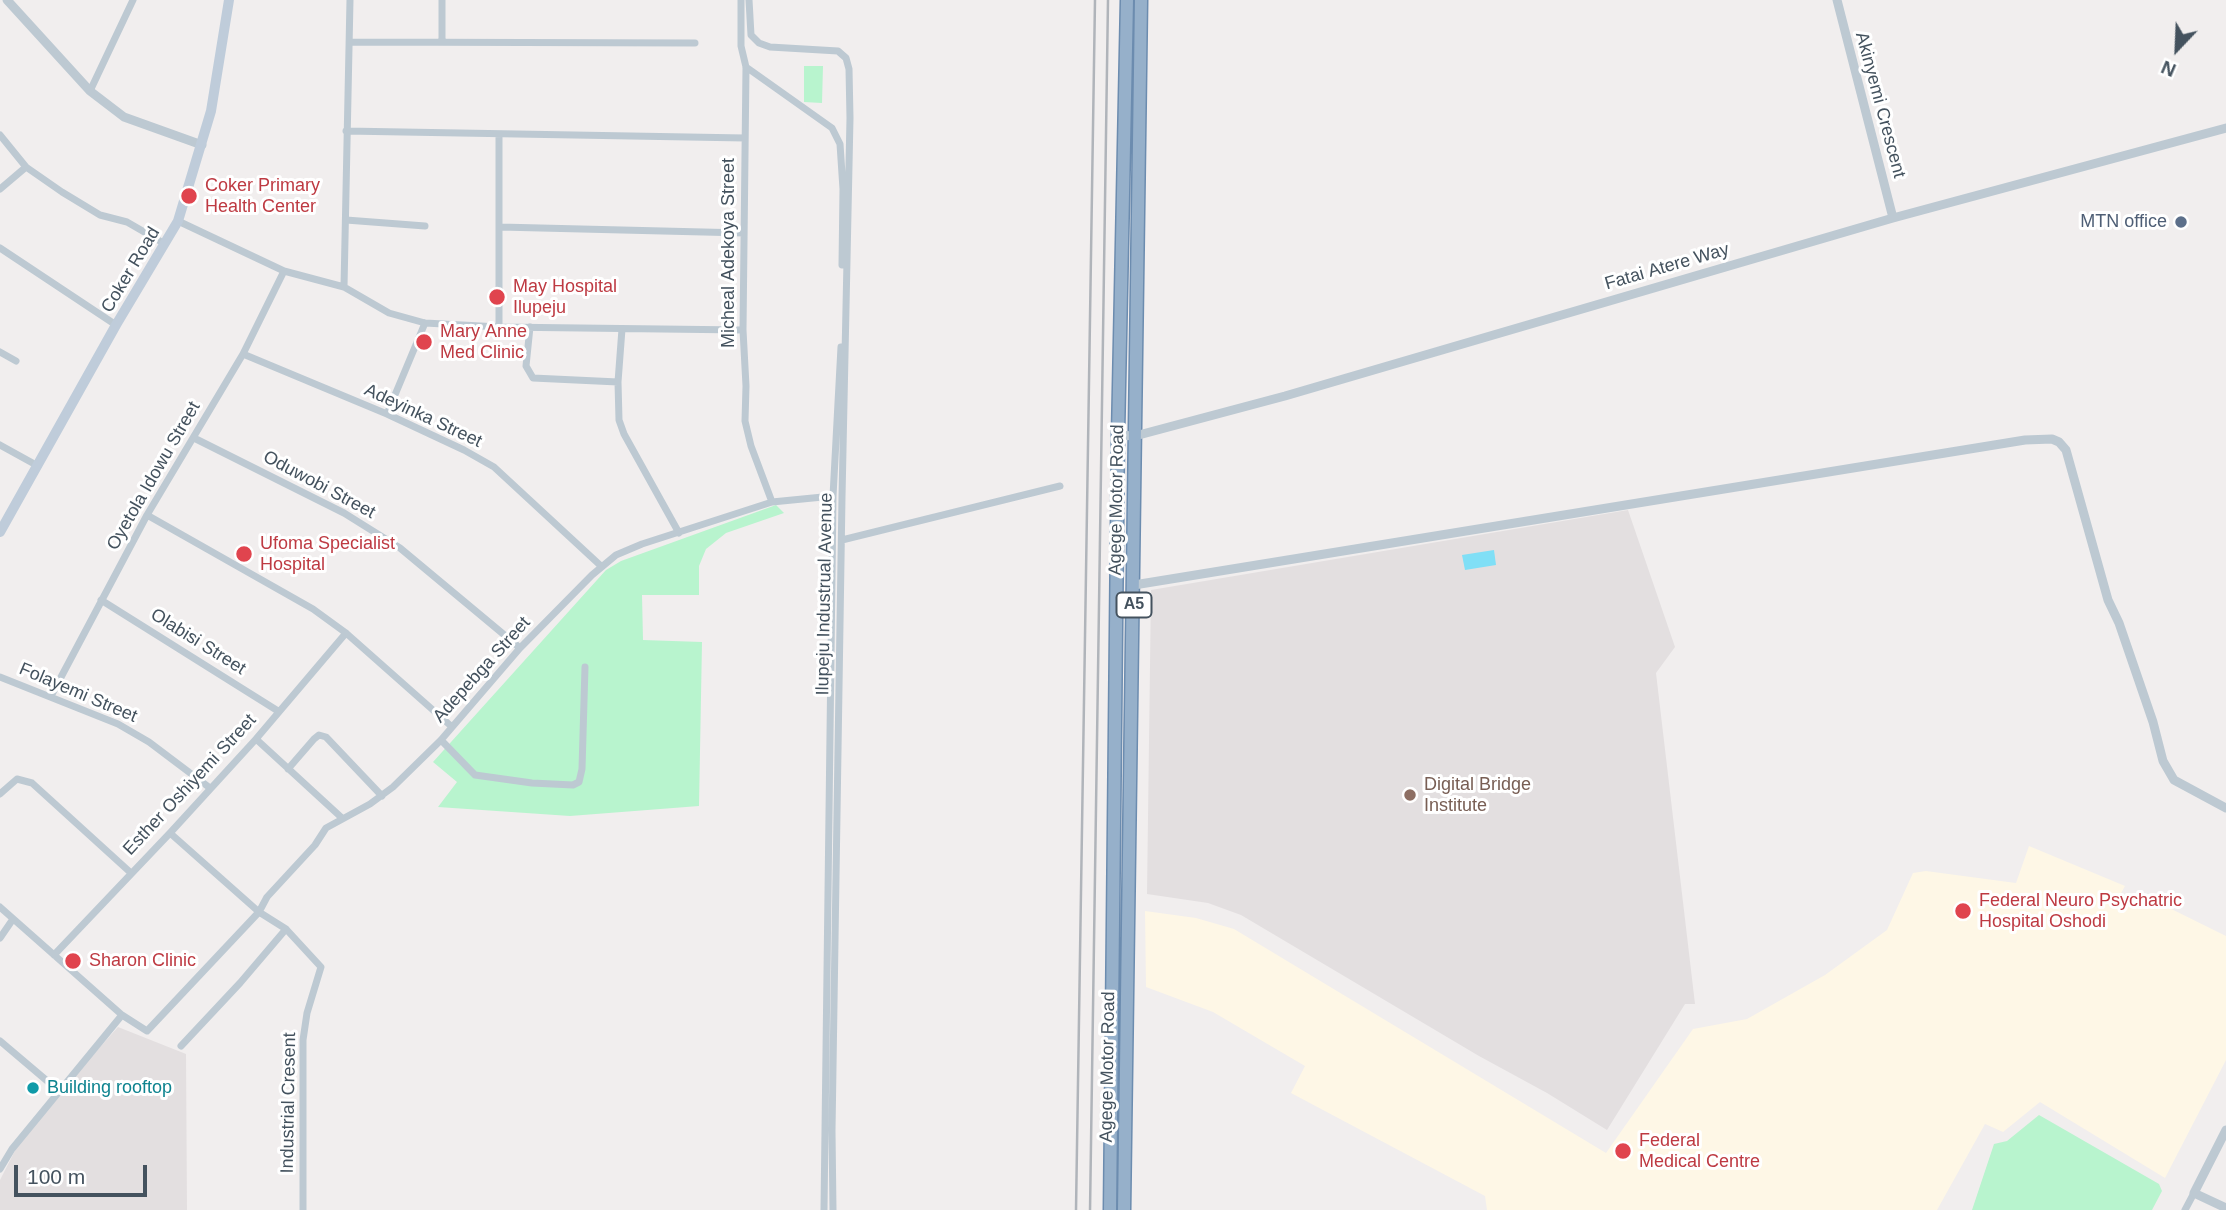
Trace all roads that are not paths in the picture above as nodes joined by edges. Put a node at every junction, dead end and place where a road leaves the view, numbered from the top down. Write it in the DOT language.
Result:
graph roads {
  1 [pos="7,0"];
  2 [pos="133,0"];
  3 [pos="229,0"];
  4 [pos="350,0"];
  5 [pos="442,0"];
  6 [pos="741,0"];
  7 [pos="749,0"];
  8 [pos="1127,0"];
  9 [pos="1141,0"];
  10 [pos="1837,0"];
  11 [pos="351,42"];
  12 [pos="442,42"];
  13 [pos="695,43"];
  14 [pos="746,67"];
  15 [pos="90,91"];
  16 [pos="2226,128"];
  17 [pos="346,131"];
  18 [pos="499,134"];
  19 [pos="0,135"];
  20 [pos="745,138"];
  21 [pos="202,145"];
  22 [pos="26,167"];
  23 [pos="0,189"];
  24 [pos="1893,218"];
  25 [pos="346,219"];
  26 [pos="178,221"];
  27 [pos="425,226"];
  28 [pos="500,227"];
  29 [pos="744,233"];
  30 [pos="165,244"];
  31 [pos="0,248"];
  32 [pos="284,271"];
  33 [pos="344,287"];
  34 [pos="425,323"];
  35 [pos="116,326"];
  36 [pos="499,327"];
  37 [pos="530,327"];
  38 [pos="622,329"];
  39 [pos="743,330"];
  40 [pos="0,352"];
  41 [pos="243,354"];
  42 [pos="16,361"];
  43 [pos="618,383"];
  44 [pos="387,414"];
  45 [pos="1118,435"];
  46 [pos="1135,436"];
  47 [pos="194,438"];
  48 [pos="0,445"];
  49 [pos="38,466"];
  50 [pos="1060,486"];
  51 [pos="833,496"];
  52 [pos="772,502"];
  53 [pos="147,515"];
  54 [pos="0,532"];
  55 [pos="679,533"];
  56 [pos="842,540"];
  57 [pos="601,566"];
  58 [pos="1134,585"];
  59 [pos="102,600"];
  60 [pos="346,633"];
  61 [pos="520,648"];
  62 [pos="585,667"];
  63 [pos="0,677"];
  64 [pos="51,696"];
  65 [pos="278,712"];
  66 [pos="452,726"];
  67 [pos="256,738"];
  68 [pos="440,740"];
  69 [pos="288,769"];
  70 [pos="210,788"];
  71 [pos="0,794"];
  72 [pos="383,796"];
  73 [pos="2226,808"];
  74 [pos="342,818"];
  75 [pos="170,833"];
  76 [pos="131,873"];
  77 [pos="0,907"];
  78 [pos="262,914"];
  79 [pos="13,919"];
  80 [pos="286,929"];
  81 [pos="0,938"];
  82 [pos="54,955"];
  83 [pos="122,1015"];
  84 [pos="0,1041"];
  85 [pos="181,1046"];
  86 [pos="59,1091"];
  87 [pos="2226,1130"];
  88 [pos="0,1168"];
  89 [pos="2194,1193"];
  90 [pos="2226,1209"];
  91 [pos="303,1210"];
  92 [pos="824,1210"];
  93 [pos="833,1210"];
  94 [pos="1111,1210"];
  95 [pos="1124,1210"];
  96 [pos="2185,1210"];
  1 -- 15 [label="street"];
  2 -- 15 [label="street"];
  3 -- 21 [label="main road, Coker Road"];
  4 -- 11 [label="street"];
  5 -- 12 [label="street"];
  6 -- 14 [label="street, Micheal Adekoya Street"];
  7 -- 56 [label="street, Ilupeju Industrual Avenue"];
  8 -- 45 [label="highway, Agege Motor Road / A5"];
  9 -- 46 [label="highway, Agege Motor Road / A5"];
  10 -- 24 [label="street, Akinyemi Crescent"];
  11 -- 12 [label="street"];
  11 -- 17 [label="street"];
  12 -- 13 [label="street"];
  14 -- 20 [label="street, Micheal Adekoya Street"];
  14 -- 51 [label="street, Ilupeju Industrual Avenue"];
  15 -- 21 [label="street"];
  16 -- 24 [label="street, Fatai Atere Way"];
  17 -- 18 [label="street"];
  17 -- 25 [label="street"];
  18 -- 20 [label="street"];
  18 -- 28 [label="street"];
  19 -- 22 [label="street"];
  20 -- 29 [label="street, Micheal Adekoya Street"];
  21 -- 26 [label="main road, Coker Road"];
  22 -- 23 [label="street"];
  22 -- 30 [label="street"];
  24 -- 46 [label="street, Fatai Atere Way"];
  25 -- 27 [label="street"];
  25 -- 33 [label="street"];
  26 -- 30 [label="main road, Coker Road"];
  26 -- 32 [label="street"];
  28 -- 29 [label="street"];
  28 -- 36 [label="street"];
  29 -- 39 [label="street, Micheal Adekoya Street"];
  30 -- 35 [label="main road, Coker Road"];
  31 -- 35 [label="street"];
  32 -- 33 [label="street"];
  32 -- 41 [label="street, Oyetola Idowu Street"];
  33 -- 34 [label="street"];
  34 -- 36 [label="street"];
  34 -- 44 [label="street"];
  35 -- 49 [label="main road, Coker Road"];
  36 -- 37 [label="street"];
  37 -- 38 [label="street"];
  37 -- 43 [label="street"];
  38 -- 39 [label="street"];
  38 -- 43 [label="street"];
  39 -- 52 [label="street, Micheal Adekoya Street"];
  40 -- 42 [label="street"];
  41 -- 44 [label="street, Adeyinka Street"];
  41 -- 47 [label="street, Oyetola Idowu Street"];
  43 -- 55 [label="street"];
  44 -- 57 [label="street, Adeyinka Street"];
  45 -- 46 [label="street, Fatai Atere Way"];
  45 -- 94 [label="highway, Agege Motor Road / A5"];
  46 -- 58 [label="highway, Agege Motor Road / A5"];
  47 -- 53 [label="street, Oyetola Idowu Street"];
  47 -- 61 [label="street, Oduwobi Street"];
  48 -- 49 [label="street"];
  49 -- 54 [label="main road, Coker Road"];
  50 -- 56 [label="street"];
  51 -- 52 [label="street, Adepebga Street"];
  51 -- 92 [label="street, Ilupeju Industrual Avenue"];
  52 -- 55 [label="street, Adepebga Street"];
  53 -- 59 [label="street, Oyetola Idowu Street"];
  53 -- 60 [label="street"];
  55 -- 57 [label="street, Adepebga Street"];
  56 -- 93 [label="street, Ilupeju Industrual Avenue"];
  57 -- 61 [label="street, Adepebga Street"];
  58 -- 73 [label="street"];
  58 -- 95 [label="highway, Agege Motor Road / A5"];
  59 -- 64 [label="street, Oyetola Idowu Street"];
  59 -- 65 [label="street, Olabisi Street"];
  60 -- 65 [label="street, Esther Oshiyemi Street"];
  60 -- 66 [label="street"];
  61 -- 66 [label="street, Adepebga Street"];
  62 -- 68 [label="street"];
  63 -- 64 [label="street, Folayemi Street"];
  64 -- 70 [label="street, Folayemi Street"];
  65 -- 67 [label="street, Esther Oshiyemi Street"];
  66 -- 68 [label="street, Adepebga Street"];
  67 -- 69 [label="street"];
  67 -- 70 [label="street, Esther Oshiyemi Street"];
  68 -- 72 [label="street, Adepebga Street"];
  69 -- 72 [label="street"];
  69 -- 74 [label="street"];
  70 -- 75 [label="street, Esther Oshiyemi Street"];
  71 -- 76 [label="street"];
  72 -- 74 [label="street, Adepebga Street"];
  74 -- 78 [label="street, Adepebga Street"];
  75 -- 76 [label="street, Esther Oshiyemi Street"];
  75 -- 78 [label="street"];
  76 -- 82 [label="street, Esther Oshiyemi Street"];
  77 -- 79 [label="street"];
  78 -- 80 [label="street"];
  78 -- 83 [label="street, Adepebga Street"];
  79 -- 81 [label="street"];
  79 -- 82 [label="street"];
  80 -- 85 [label="street"];
  80 -- 91 [label="street, Industrial Cresent"];
  82 -- 83 [label="street"];
  83 -- 86 [label="street"];
  84 -- 86 [label="street"];
  86 -- 88 [label="street"];
  87 -- 89 [label="street"];
  89 -- 90 [label="street"];
  89 -- 96 [label="street"];
}
